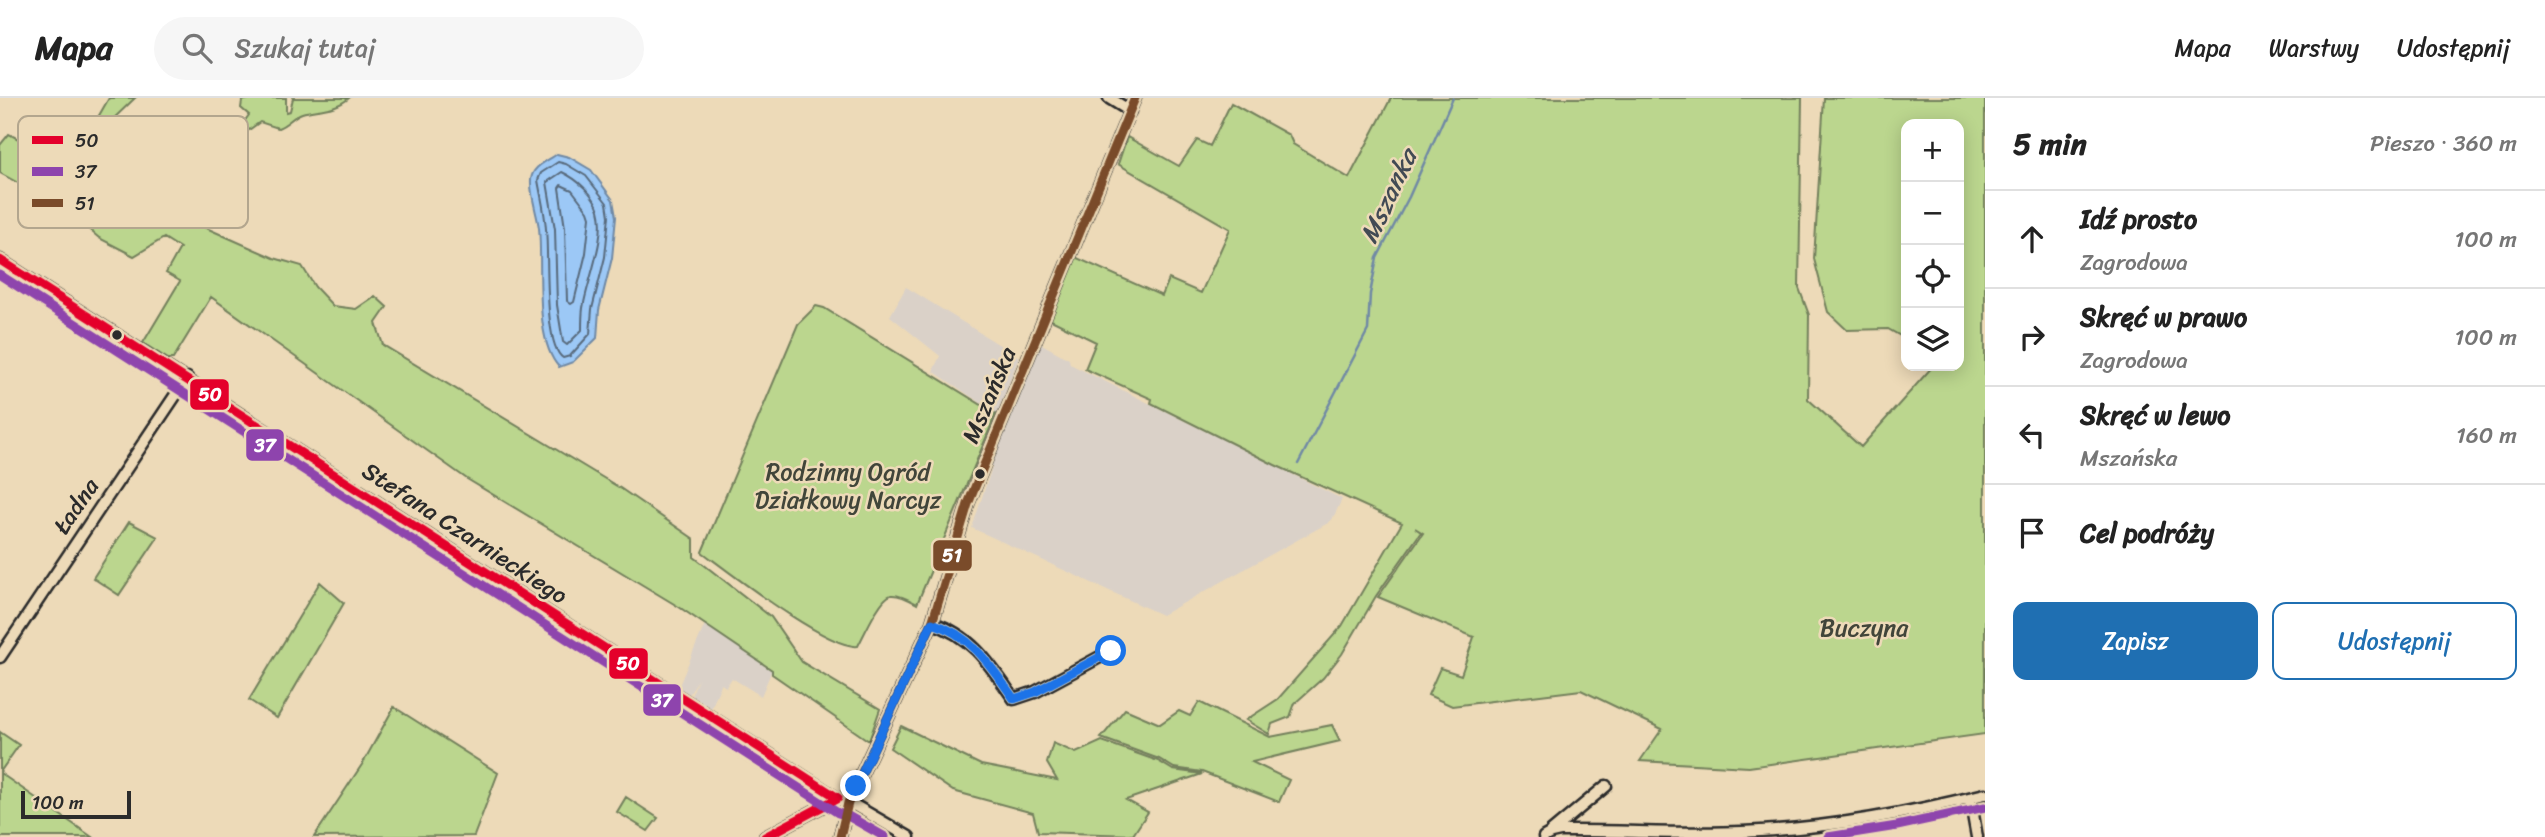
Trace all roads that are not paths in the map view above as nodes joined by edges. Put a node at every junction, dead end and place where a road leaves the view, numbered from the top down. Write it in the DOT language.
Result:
graph roads {
  1 [pos="1109,98"];
  2 [pos="1135,98"];
  3 [pos="1130,111"];
  4 [pos="0,260"];
  5 [pos="187,378"];
  6 [pos="932,623"];
  7 [pos="1111,651"];
  8 [pos="0,657"];
  9 [pos="1606,786"];
  10 [pos="1985,794"];
  11 [pos="838,798"];
  12 [pos="1970,798"];
  13 [pos="848,803"];
  14 [pos="1548,835"];
  15 [pos="765,837"];
  16 [pos="840,837"];
  17 [pos="909,837"];
  18 [pos="1977,837"];
  1 -- 3 [label="street"];
  2 -- 3 [label="street, Mszańska"];
  3 -- 6 [label="street, Mszańska"];
  4 -- 5 [label="street, Stefana Czarnieckiego"];
  5 -- 8 [label="street, Ładna"];
  5 -- 11 [label="street, Stefana Czarnieckiego"];
  6 -- 7 [label="street"];
  6 -- 13 [label="street, Mszańska"];
  9 -- 14 [label="street"];
  10 -- 12 [label="street"];
  11 -- 13 [label="street, Stefana Czarnieckiego"];
  11 -- 15 [label="street"];
  12 -- 14 [label="street"];
  12 -- 18 [label="street"];
  13 -- 16 [label="street, Mszańska"];
  13 -- 17 [label="street, Stefana Czarnieckiego"];
}
